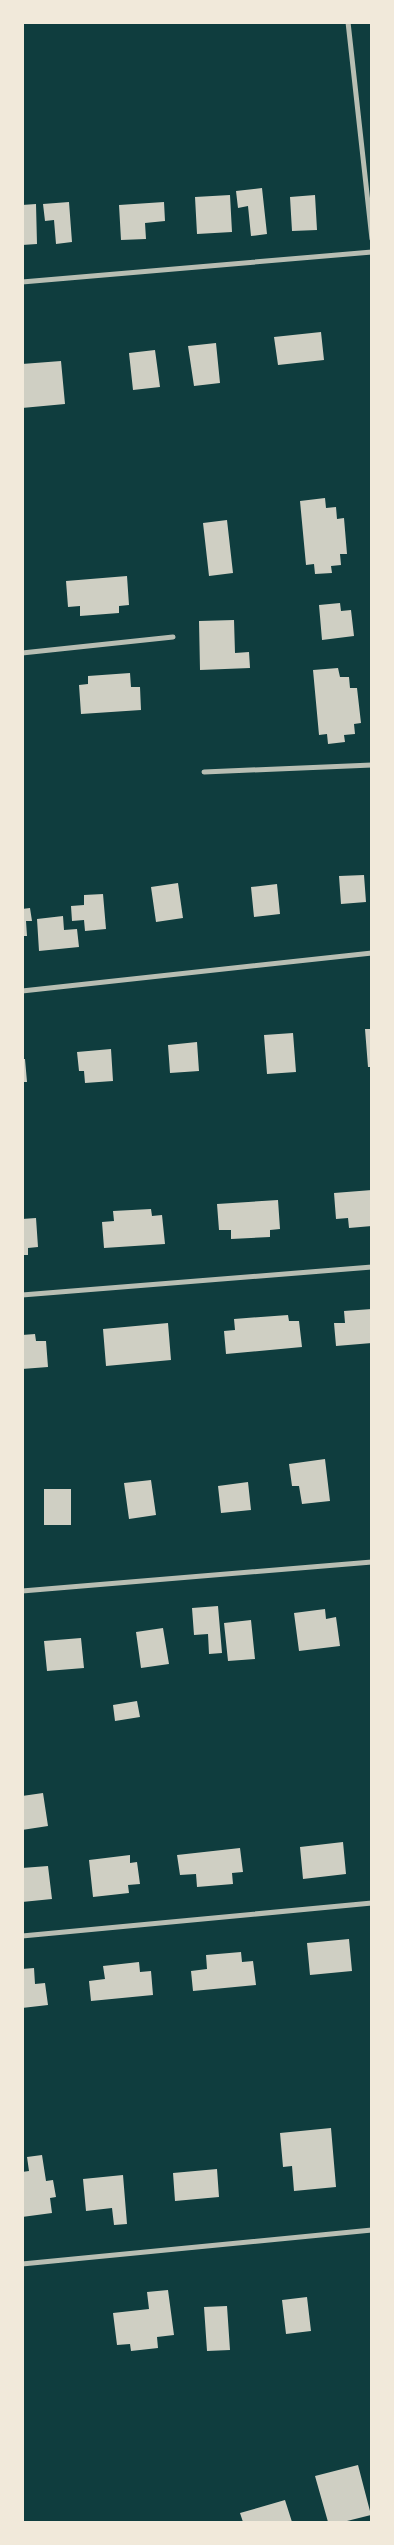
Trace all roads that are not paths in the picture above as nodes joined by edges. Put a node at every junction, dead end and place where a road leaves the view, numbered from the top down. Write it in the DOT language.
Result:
graph roads {
  1 [pos="348,22"];
  2 [pos="372,239"];
  3 [pos="372,252"];
  4 [pos="22,282"];
  5 [pos="174,637"];
  6 [pos="22,654"];
  7 [pos="372,765"];
  8 [pos="204,772"];
  9 [pos="372,953"];
  10 [pos="22,991"];
  11 [pos="372,1267"];
  12 [pos="22,1295"];
  13 [pos="372,1562"];
  14 [pos="22,1592"];
  15 [pos="372,1903"];
  16 [pos="22,1936"];
  17 [pos="372,2230"];
  18 [pos="22,2264"];
  1 -- 2 [label="street"];
  3 -- 4 [label="street"];
  5 -- 6 [label="street"];
  7 -- 8 [label="street"];
  9 -- 10 [label="street"];
  11 -- 12 [label="street"];
  13 -- 14 [label="street"];
  15 -- 16 [label="street"];
  17 -- 18 [label="street"];
}
